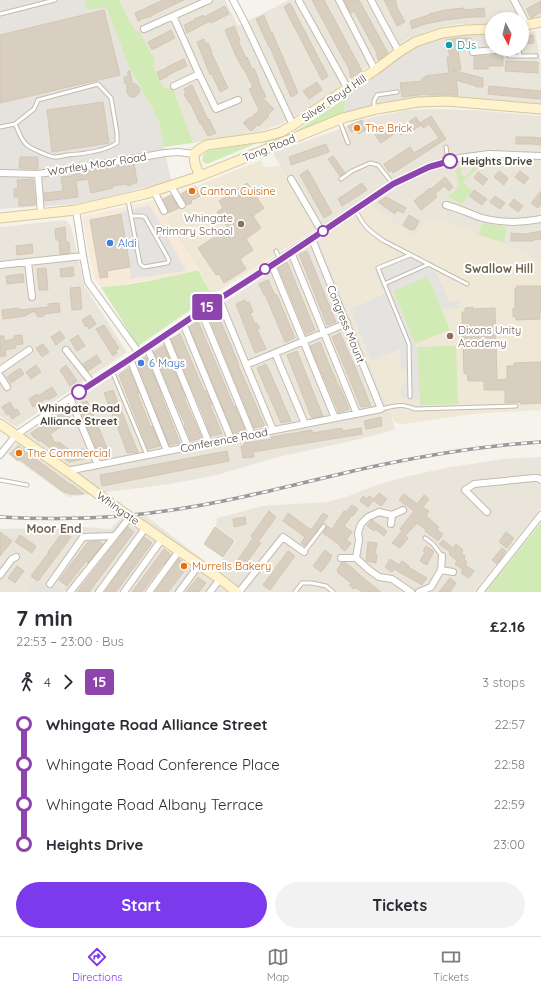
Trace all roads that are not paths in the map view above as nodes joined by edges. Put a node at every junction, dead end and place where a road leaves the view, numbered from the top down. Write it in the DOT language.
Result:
graph roads {
  1 [pos="55,0"];
  2 [pos="209,0"];
  3 [pos="233,0"];
  4 [pos="299,0"];
  5 [pos="339,0"];
  6 [pos="371,0"];
  7 [pos="523,0"];
  8 [pos="515,2"];
  9 [pos="519,12"];
  10 [pos="0,14"];
  11 [pos="173,16"];
  12 [pos="541,22"];
  13 [pos="529,25"];
  14 [pos="144,29"];
  15 [pos="485,29"];
  16 [pos="485,51"];
  17 [pos="399,52"];
  18 [pos="473,52"];
  19 [pos="529,56"];
  20 [pos="536,56"];
  21 [pos="376,70"];
  22 [pos="199,74"];
  23 [pos="174,86"];
  24 [pos="348,89"];
  25 [pos="397,92"];
  26 [pos="238,100"];
  27 [pos="541,109"];
  28 [pos="375,110"];
  29 [pos="340,120"];
  30 [pos="15,124"];
  31 [pos="293,125"];
  32 [pos="0,127"];
  33 [pos="348,143"];
  34 [pos="446,147"];
  35 [pos="194,154"];
  36 [pos="541,156"];
  37 [pos="448,161"];
  38 [pos="0,173"];
  39 [pos="38,174"];
  40 [pos="200,176"];
  41 [pos="291,179"];
  42 [pos="341,179"];
  43 [pos="393,184"];
  44 [pos="171,186"];
  45 [pos="154,191"];
  46 [pos="127,198"];
  47 [pos="182,205"];
  48 [pos="446,205"];
  49 [pos="76,210"];
  50 [pos="355,210"];
  51 [pos="164,212"];
  52 [pos="41,214"];
  53 [pos="131,216"];
  54 [pos="0,218"];
  55 [pos="541,219"];
  56 [pos="322,232"];
  57 [pos="312,238"];
  58 [pos="276,251"];
  59 [pos="291,252"];
  60 [pos="410,255"];
  61 [pos="83,256"];
  62 [pos="280,260"];
  63 [pos="28,262"];
  64 [pos="429,264"];
  65 [pos="0,265"];
  66 [pos="272,265"];
  67 [pos="384,284"];
  68 [pos="467,284"];
  69 [pos="32,298"];
  70 [pos="219,299"];
  71 [pos="201,311"];
  72 [pos="183,323"];
  73 [pos="347,323"];
  74 [pos="324,333"];
  75 [pos="164,336"];
  76 [pos="303,341"];
  77 [pos="147,347"];
  78 [pos="29,350"];
  79 [pos="66,350"];
  80 [pos="139,353"];
  81 [pos="275,353"];
  82 [pos="130,359"];
  83 [pos="246,365"];
  84 [pos="0,370"];
  85 [pos="112,371"];
  86 [pos="0,376"];
  87 [pos="92,383"];
  88 [pos="7,387"];
  89 [pos="410,397"];
  90 [pos="70,398"];
  91 [pos="516,406"];
  92 [pos="381,409"];
  93 [pos="357,414"];
  94 [pos="335,418"];
  95 [pos="0,424"];
  96 [pos="305,424"];
  97 [pos="273,430"];
  98 [pos="16,435"];
  99 [pos="252,435"];
  100 [pos="230,439"];
  101 [pos="209,443"];
  102 [pos="188,447"];
  103 [pos="167,451"];
  104 [pos="0,455"];
  105 [pos="147,455"];
  106 [pos="98,465"];
  107 [pos="67,471"];
  108 [pos="0,480"];
  109 [pos="541,480"];
  110 [pos="27,485"];
  111 [pos="403,510"];
  112 [pos="487,512"];
  113 [pos="392,515"];
  114 [pos="541,515"];
  115 [pos="130,517"];
  116 [pos="391,524"];
  117 [pos="324,526"];
  118 [pos="146,527"];
  119 [pos="114,536"];
  120 [pos="426,538"];
  121 [pos="162,539"];
  122 [pos="179,551"];
  123 [pos="304,552"];
  124 [pos="442,556"];
  125 [pos="16,557"];
  126 [pos="341,558"];
  127 [pos="356,558"];
  128 [pos="199,565"];
  129 [pos="441,570"];
  130 [pos="453,572"];
  131 [pos="1,573"];
  132 [pos="220,579"];
  133 [pos="50,584"];
  134 [pos="70,592"];
  135 [pos="99,592"];
  136 [pos="124,592"];
  137 [pos="149,592"];
  138 [pos="179,592"];
  139 [pos="210,592"];
  140 [pos="238,592"];
  141 [pos="295,592"];
  142 [pos="333,592"];
  143 [pos="411,592"];
  144 [pos="419,592"];
  145 [pos="480,592"];
  1 -- 10 [label="lane"];
  2 -- 11 [label="street"];
  3 -- 31 [label="street"];
  4 -- 24 [label="street"];
  5 -- 21 [label="street"];
  6 -- 17 [label="street"];
  7 -- 8 [label="street"];
  8 -- 9 [label="street"];
  11 -- 14 [label="street"];
  11 -- 22 [label="street"];
  12 -- 13 [label="street"];
  15 -- 17 [label="street, Silver Royd Hill"];
  16 -- 18 [label="street"];
  17 -- 21 [label="street, Silver Royd Hill"];
  19 -- 20 [label="lane"];
  21 -- 24 [label="street, Silver Royd Hill"];
  22 -- 23 [label="street"];
  22 -- 26 [label="street"];
  24 -- 31 [label="street, Silver Royd Hill"];
  25 -- 28 [label="lane"];
  27 -- 28 [label="street, Tong Road"];
  28 -- 29 [label="street, Tong Road"];
  29 -- 33 [label="lane"];
  29 -- 40 [label="street, Tong Road"];
  30 -- 30 [label="lane"];
  30 -- 32 [label="lane"];
  31 -- 35 [label="street, Silver Royd Hill"];
  34 -- 37 [label="lane"];
  35 -- 39 [label="street, Wortley Moor Road"];
  35 -- 40 [label="street"];
  36 -- 37 [label="street"];
  37 -- 43 [label="street"];
  38 -- 39 [label="street, Wortley Moor Road"];
  39 -- 52 [label="street"];
  40 -- 44 [label="street, Tong Road"];
  41 -- 56 [label="street"];
  42 -- 43 [label="lane"];
  43 -- 50 [label="street"];
  44 -- 45 [label="street, Tong Road"];
  44 -- 47 [label="street"];
  45 -- 46 [label="street, Tong Road"];
  45 -- 51 [label="street"];
  46 -- 49 [label="street, Tong Road"];
  46 -- 53 [label="lane"];
  48 -- 55 [label="street"];
  49 -- 52 [label="street, Tong Road"];
  49 -- 61 [label="street"];
  50 -- 56 [label="street"];
  50 -- 60 [label="lane"];
  52 -- 54 [label="street, Tong Road"];
  53 -- 53 [label="lane"];
  56 -- 57 [label="street"];
  57 -- 59 [label="street"];
  57 -- 73 [label="street, Congress Mount"];
  58 -- 62 [label="lane"];
  59 -- 62 [label="street"];
  59 -- 74 [label="street"];
  60 -- 64 [label="lane"];
  60 -- 67 [label="lane"];
  61 -- 63 [label="street"];
  61 -- 80 [label="street"];
  62 -- 66 [label="street"];
  63 -- 65 [label="street"];
  63 -- 69 [label="street"];
  64 -- 67 [label="lane"];
  64 -- 68 [label="lane"];
  66 -- 70 [label="street"];
  66 -- 76 [label="street"];
  67 -- 89 [label="lane"];
  70 -- 71 [label="street"];
  70 -- 83 [label="street"];
  71 -- 72 [label="street"];
  71 -- 99 [label="street"];
  72 -- 75 [label="street"];
  72 -- 100 [label="street"];
  73 -- 74 [label="street"];
  73 -- 92 [label="street, Congress Mount"];
  74 -- 76 [label="street"];
  74 -- 93 [label="street"];
  75 -- 77 [label="street"];
  75 -- 101 [label="street"];
  76 -- 81 [label="street"];
  76 -- 94 [label="street"];
  77 -- 80 [label="street"];
  77 -- 102 [label="street"];
  78 -- 84 [label="street"];
  79 -- 87 [label="street"];
  80 -- 82 [label="street"];
  81 -- 83 [label="street"];
  81 -- 96 [label="street"];
  82 -- 85 [label="street"];
  82 -- 103 [label="street"];
  83 -- 97 [label="street"];
  85 -- 87 [label="street"];
  85 -- 105 [label="lane"];
  86 -- 88 [label="street"];
  87 -- 90 [label="street"];
  90 -- 98 [label="street"];
  90 -- 106 [label="street"];
  91 -- 92 [label="lane"];
  92 -- 93 [label="street, Conference Road"];
  93 -- 94 [label="street, Conference Road"];
  94 -- 96 [label="street, Conference Road"];
  95 -- 98 [label="street, Whingate"];
  96 -- 97 [label="street, Conference Road"];
  97 -- 99 [label="street, Conference Road"];
  98 -- 104 [label="street"];
  98 -- 107 [label="street, Whingate"];
  99 -- 100 [label="street, Conference Road"];
  100 -- 101 [label="street, Conference Road"];
  101 -- 102 [label="street, Conference Road"];
  102 -- 103 [label="street, Conference Road"];
  103 -- 105 [label="street, Conference Road"];
  105 -- 106 [label="street, Conference Road"];
  106 -- 107 [label="street, Conference Road"];
  107 -- 115 [label="street, Whingate, bridge"];
  108 -- 110 [label="lane"];
  109 -- 112 [label="street"];
  111 -- 113 [label="street"];
  113 -- 116 [label="street"];
  113 -- 127 [label="street"];
  114 -- 145 [label="street"];
  115 -- 118 [label="street, Whingate"];
  115 -- 119 [label="street"];
  117 -- 123 [label="lane"];
  118 -- 121 [label="street, Whingate"];
  118 -- 135 [label="street"];
  119 -- 133 [label="street"];
  119 -- 134 [label="street"];
  120 -- 124 [label="lane"];
  121 -- 122 [label="street, Whingate"];
  121 -- 136 [label="street"];
  122 -- 128 [label="street, Whingate"];
  122 -- 137 [label="street"];
  123 -- 140 [label="street"];
  124 -- 129 [label="street"];
  125 -- 131 [label="street"];
  126 -- 127 [label="street"];
  127 -- 143 [label="street"];
  128 -- 132 [label="street, Whingate"];
  128 -- 138 [label="street"];
  129 -- 130 [label="street"];
  129 -- 144 [label="street"];
  132 -- 139 [label="street"];
  132 -- 140 [label="street, Whingate"];
  141 -- 142 [label="lane"];
}
